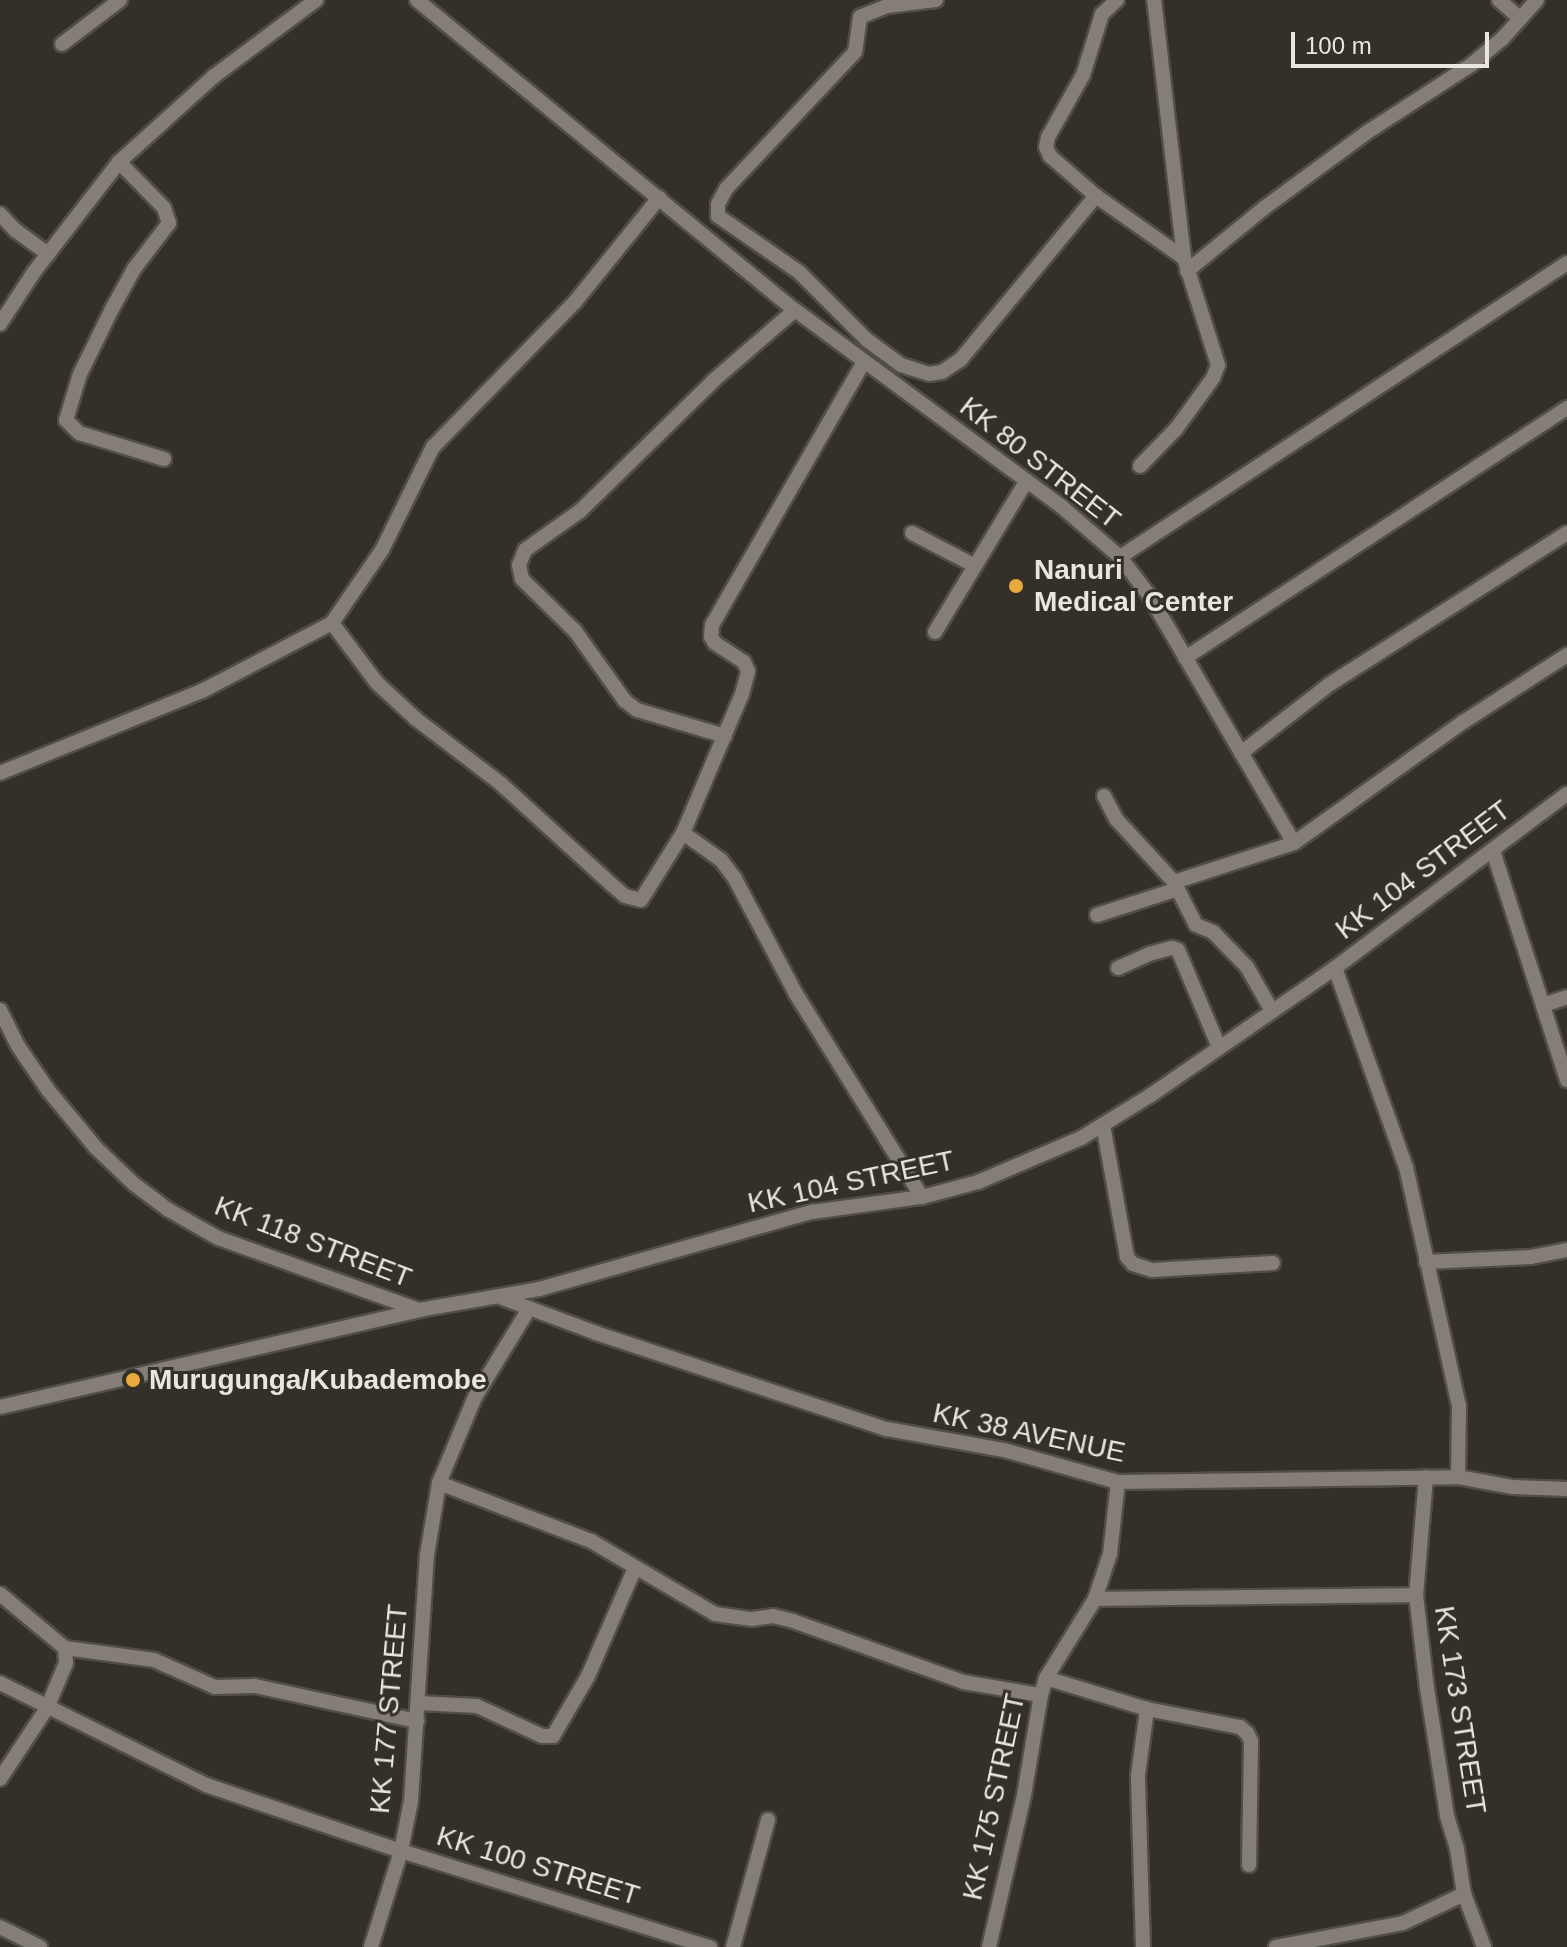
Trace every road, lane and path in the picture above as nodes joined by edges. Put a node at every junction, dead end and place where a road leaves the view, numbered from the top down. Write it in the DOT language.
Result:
graph roads {
  1 [pos="120,0"];
  2 [pos="316,0"];
  3 [pos="417,0"];
  4 [pos="936,0"];
  5 [pos="1117,0"];
  6 [pos="1154,0"];
  7 [pos="1499,0"];
  8 [pos="1537,0"];
  9 [pos="1520,18"];
  10 [pos="62,44"];
  11 [pos="119,162"];
  12 [pos="1096,196"];
  13 [pos="659,198"];
  14 [pos="0,214"];
  15 [pos="48,254"];
  16 [pos="1186,264"];
  17 [pos="1567,264"];
  18 [pos="795,310"];
  19 [pos="0,324"];
  20 [pos="863,363"];
  21 [pos="1567,408"];
  22 [pos="164,459"];
  23 [pos="1140,466"];
  24 [pos="1026,482"];
  25 [pos="912,533"];
  26 [pos="1567,533"];
  27 [pos="1120,557"];
  28 [pos="975,566"];
  29 [pos="332,623"];
  30 [pos="935,632"];
  31 [pos="1567,655"];
  32 [pos="1185,658"];
  33 [pos="725,736"];
  34 [pos="1241,753"];
  35 [pos="0,773"];
  36 [pos="1567,794"];
  37 [pos="1104,796"];
  38 [pos="683,833"];
  39 [pos="1294,843"];
  40 [pos="1493,851"];
  41 [pos="1176,885"];
  42 [pos="1097,915"];
  43 [pos="1118,968"];
  44 [pos="1335,968"];
  45 [pos="1567,997"];
  46 [pos="1543,1005"];
  47 [pos="1271,1009"];
  48 [pos="0,1010"];
  49 [pos="1219,1047"];
  50 [pos="1567,1080"];
  51 [pos="1103,1125"];
  52 [pos="922,1197"];
  53 [pos="1567,1250"];
  54 [pos="1426,1262"];
  55 [pos="1273,1263"];
  56 [pos="502,1298"];
  57 [pos="529,1309"];
  58 [pos="419,1310"];
  59 [pos="0,1407"];
  60 [pos="1426,1477"];
  61 [pos="1458,1477"];
  62 [pos="1118,1482"];
  63 [pos="439,1483"];
  64 [pos="1567,1489"];
  65 [pos="635,1568"];
  66 [pos="0,1594"];
  67 [pos="1416,1595"];
  68 [pos="1095,1599"];
  69 [pos="65,1648"];
  70 [pos="1046,1678"];
  71 [pos="0,1683"];
  72 [pos="1041,1695"];
  73 [pos="418,1703"];
  74 [pos="47,1708"];
  75 [pos="1147,1709"];
  76 [pos="417,1721"];
  77 [pos="0,1779"];
  78 [pos="768,1820"];
  79 [pos="401,1851"];
  80 [pos="1249,1865"];
  81 [pos="1464,1894"];
  82 [pos="0,1927"];
  83 [pos="704,1946"];
  84 [pos="40,1947"];
  85 [pos="371,1947"];
  86 [pos="733,1947"];
  87 [pos="989,1947"];
  88 [pos="1143,1947"];
  89 [pos="1276,1947"];
  90 [pos="1484,1947"];
  1 -- 10 [label="street"];
  2 -- 11 [label="street"];
  3 -- 13 [label="street, KK 80 STREET"];
  4 -- 12 [label="street"];
  5 -- 12 [label="street"];
  6 -- 16 [label="street"];
  7 -- 9 [label="street"];
  8 -- 9 [label="street"];
  9 -- 16 [label="street"];
  11 -- 15 [label="street"];
  11 -- 22 [label="street"];
  12 -- 16 [label="street"];
  13 -- 18 [label="street, KK 80 STREET"];
  13 -- 29 [label="street"];
  14 -- 15 [label="street"];
  15 -- 19 [label="street"];
  16 -- 23 [label="street"];
  17 -- 27 [label="street, KK 80 STREET"];
  18 -- 20 [label="street, KK 80 STREET"];
  18 -- 33 [label="street"];
  20 -- 24 [label="street, KK 80 STREET"];
  20 -- 33 [label="street"];
  21 -- 32 [label="street"];
  24 -- 27 [label="street, KK 80 STREET"];
  24 -- 28 [label="street"];
  25 -- 28 [label="street"];
  26 -- 34 [label="street"];
  27 -- 32 [label="street"];
  28 -- 30 [label="street"];
  29 -- 35 [label="street"];
  29 -- 38 [label="street"];
  31 -- 39 [label="street"];
  32 -- 34 [label="street"];
  33 -- 38 [label="street"];
  34 -- 39 [label="street"];
  36 -- 40 [label="street, KK 104 STREET"];
  37 -- 41 [label="street"];
  38 -- 52 [label="street"];
  39 -- 41 [label="street"];
  40 -- 44 [label="street, KK 104 STREET"];
  40 -- 46 [label="street"];
  41 -- 42 [label="street"];
  41 -- 47 [label="street"];
  43 -- 49 [label="street"];
  44 -- 47 [label="street, KK 104 STREET"];
  44 -- 54 [label="street"];
  45 -- 46 [label="street"];
  46 -- 50 [label="street"];
  47 -- 49 [label="street, KK 104 STREET"];
  48 -- 58 [label="street, KK 118 STREET"];
  49 -- 51 [label="street, KK 104 STREET"];
  51 -- 52 [label="street, KK 104 STREET"];
  51 -- 55 [label="street"];
  52 -- 56 [label="street, KK 104 STREET"];
  53 -- 54 [label="street"];
  54 -- 61 [label="street"];
  56 -- 57 [label="street, KK 38 AVENUE"];
  56 -- 58 [label="street, KK 104 STREET"];
  57 -- 62 [label="street, KK 38 AVENUE"];
  57 -- 63 [label="street, KK 177 STREET"];
  58 -- 59 [label="street, KK 104 STREET"];
  60 -- 61 [label="street, KK 38 AVENUE"];
  60 -- 62 [label="street, KK 38 AVENUE"];
  60 -- 67 [label="street, KK 173 STREET"];
  61 -- 64 [label="street, KK 38 AVENUE"];
  62 -- 68 [label="street, KK 175 STREET"];
  63 -- 65 [label="street"];
  63 -- 73 [label="street, KK 177 STREET"];
  65 -- 72 [label="street"];
  65 -- 73 [label="street"];
  66 -- 69 [label="street"];
  67 -- 68 [label="street"];
  67 -- 81 [label="street, KK 173 STREET"];
  68 -- 70 [label="street, KK 175 STREET"];
  69 -- 74 [label="street"];
  69 -- 76 [label="street"];
  70 -- 72 [label="street, KK 175 STREET"];
  70 -- 75 [label="street"];
  71 -- 74 [label="street, KK 177 STREET"];
  72 -- 87 [label="street, KK 175 STREET"];
  73 -- 76 [label="street, KK 177 STREET"];
  74 -- 77 [label="street"];
  74 -- 79 [label="street, KK 177 STREET"];
  75 -- 80 [label="street"];
  75 -- 88 [label="street"];
  76 -- 79 [label="street, KK 177 STREET"];
  78 -- 86 [label="street"];
  79 -- 83 [label="street, KK 100 STREET"];
  79 -- 85 [label="street, KK 100 STREET"];
  81 -- 89 [label="street"];
  81 -- 90 [label="street, KK 173 STREET"];
  82 -- 84 [label="street"];
}
